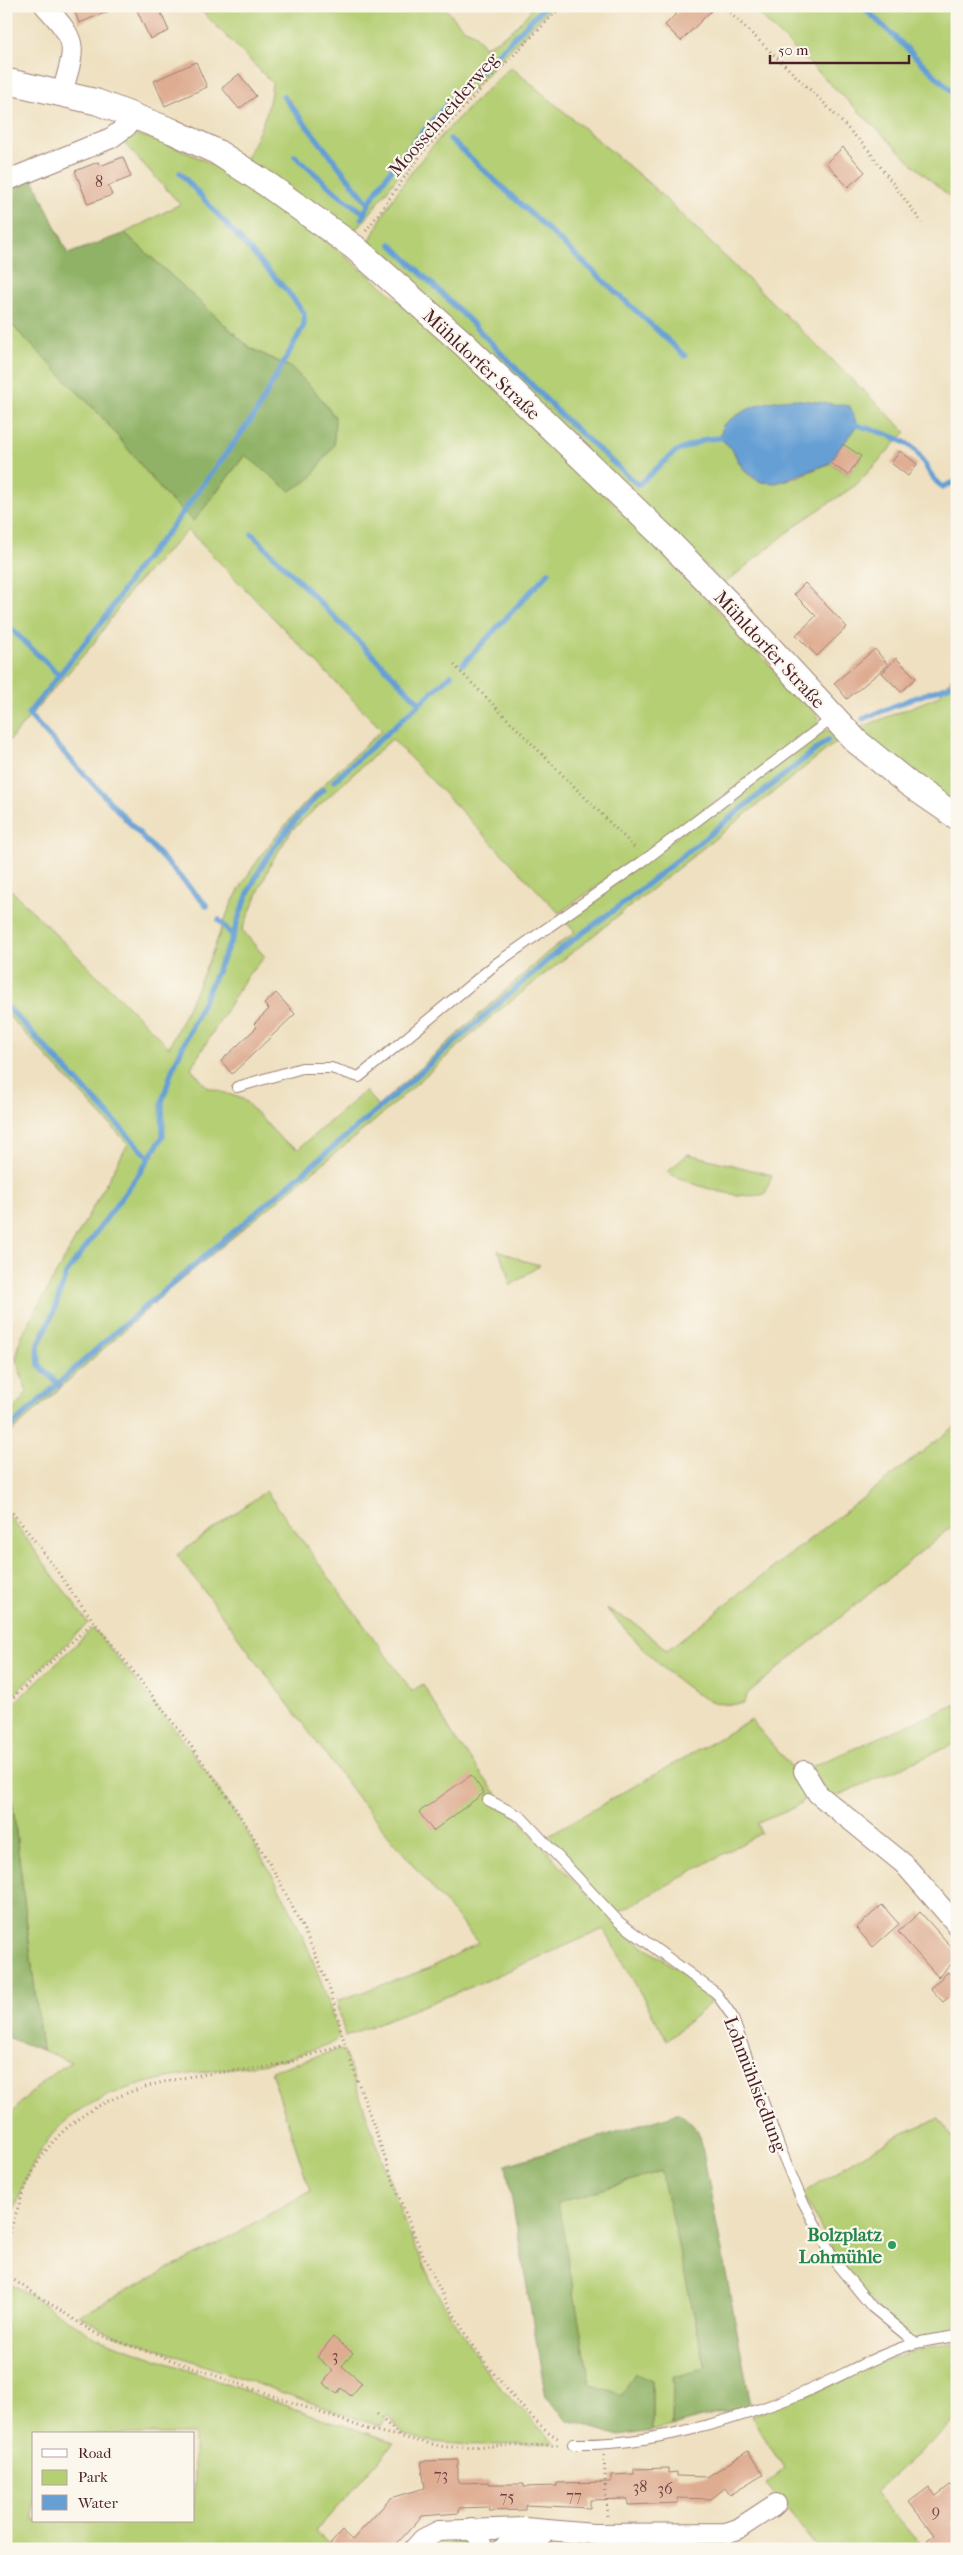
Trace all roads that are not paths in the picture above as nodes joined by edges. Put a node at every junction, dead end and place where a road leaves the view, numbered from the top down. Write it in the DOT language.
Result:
graph roads {
  1 [pos="45,6"];
  2 [pos="6,81"];
  3 [pos="62,93"];
  4 [pos="134,116"];
  5 [pos="6,181"];
  6 [pos="833,718"];
  7 [pos="957,817"];
  8 [pos="237,1087"];
  9 [pos="804,1771"];
  10 [pos="488,1800"];
  11 [pos="957,1925"];
  12 [pos="957,2336"];
  13 [pos="916,2343"];
  14 [pos="573,2444"];
  15 [pos="776,2504"];
  16 [pos="472,2529"];
  17 [pos="561,2533"];
  18 [pos="598,2539"];
  19 [pos="414,2549"];
  20 [pos="483,2549"];
  21 [pos="502,2549"];
  1 -- 3 [label="street"];
  2 -- 3 [label="street, Mühldorfer Straße"];
  3 -- 4 [label="street, Mühldorfer Straße"];
  4 -- 5 [label="street"];
  4 -- 6 [label="street, Mühldorfer Straße"];
  6 -- 7 [label="street, Mühldorfer Straße"];
  6 -- 8 [label="lane"];
  9 -- 11 [label="street"];
  10 -- 13 [label="lane, Lohmühlsiedlung"];
  12 -- 13 [label="lane"];
  13 -- 14 [label="lane"];
  15 -- 18 [label="street"];
  16 -- 17 [label="street"];
  16 -- 19 [label="street"];
  16 -- 20 [label="street"];
  17 -- 18 [label="street"];
  17 -- 21 [label="street"];
}
